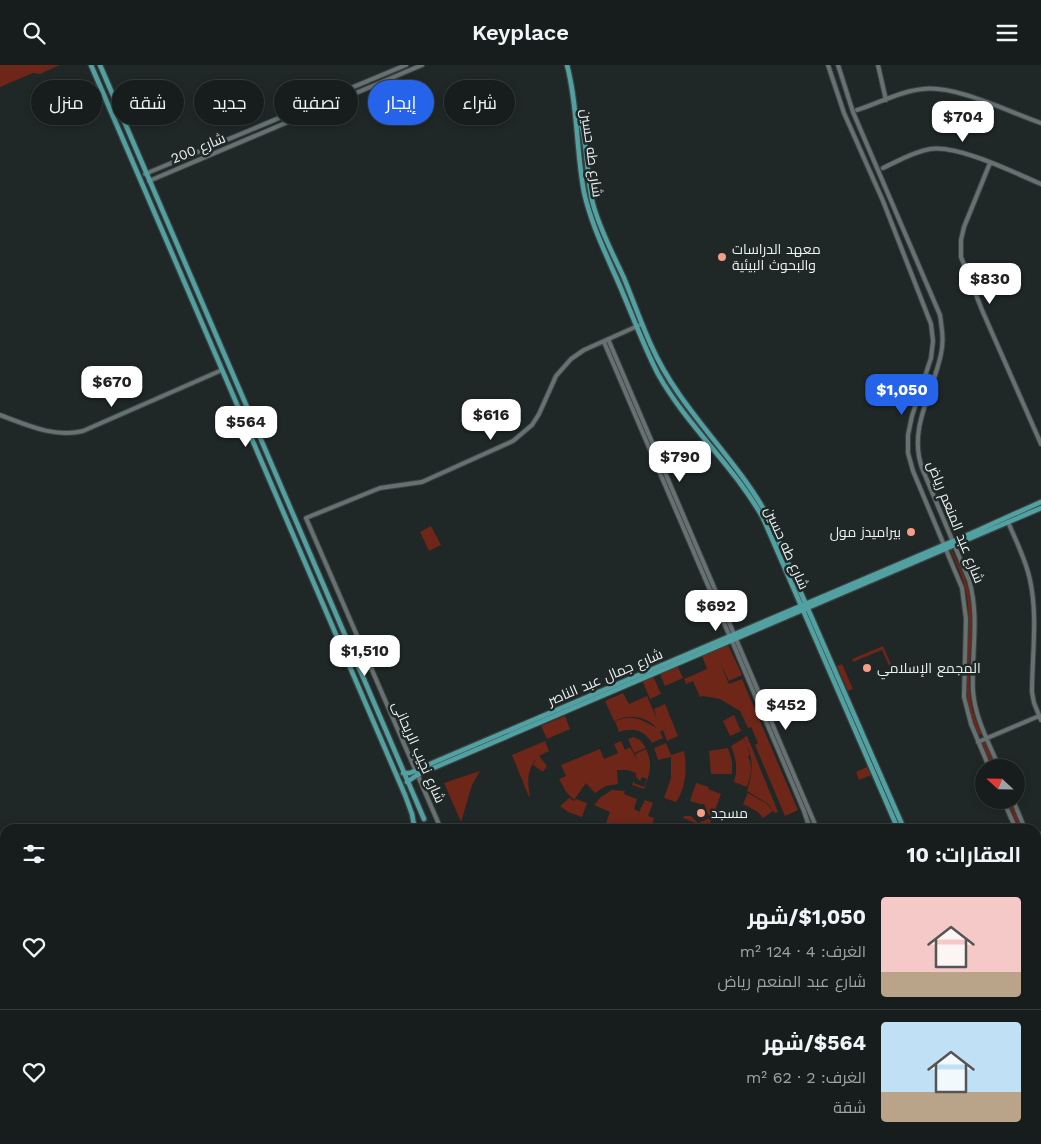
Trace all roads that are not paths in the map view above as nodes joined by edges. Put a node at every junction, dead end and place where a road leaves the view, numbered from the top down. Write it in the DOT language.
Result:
graph roads {
  1 [pos="91,65"];
  2 [pos="100,65"];
  3 [pos="406,65"];
  4 [pos="422,65"];
  5 [pos="567,65"];
  6 [pos="828,65"];
  7 [pos="838,65"];
  8 [pos="878,65"];
  9 [pos="886,100"];
  10 [pos="575,110"];
  11 [pos="857,110"];
  12 [pos="1041,123"];
  13 [pos="990,163"];
  14 [pos="883,168"];
  15 [pos="145,173"];
  16 [pos="149,181"];
  17 [pos="1041,184"];
  18 [pos="890,198"];
  19 [pos="883,201"];
  20 [pos="642,324"];
  21 [pos="637,327"];
  22 [pos="608,339"];
  23 [pos="604,341"];
  24 [pos="222,370"];
  25 [pos="0,415"];
  26 [pos="1041,444"];
  27 [pos="1041,502"];
  28 [pos="1041,508"];
  29 [pos="1008,522"];
  30 [pos="953,543"];
  31 [pos="945,546"];
  32 [pos="807,605"];
  33 [pos="802,608"];
  34 [pos="733,638"];
  35 [pos="1040,718"];
  36 [pos="987,738"];
  37 [pos="978,742"];
  38 [pos="872,754"];
  39 [pos="866,757"];
  40 [pos="985,759"];
  41 [pos="996,759"];
  42 [pos="404,773"];
  43 [pos="416,773"];
  44 [pos="397,775"];
  45 [pos="408,781"];
  46 [pos="401,785"];
  47 [pos="1007,809"];
  48 [pos="1017,809"];
  49 [pos="812,815"];
  50 [pos="807,818"];
  51 [pos="424,819"];
  52 [pos="414,824"];
  53 [pos="439,824"];
  54 [pos="809,824"];
  55 [pos="815,824"];
  56 [pos="896,824"];
  57 [pos="902,824"];
  58 [pos="1014,824"];
  59 [pos="1023,824"];
  1 -- 24 [label="main road"];
  2 -- 15 [label="main road"];
  3 -- 15 [label="street, شارع 200"];
  4 -- 16 [label="street, شارع 200"];
  5 -- 10 [label="main road, شارع طه حسين"];
  6 -- 19 [label="street, شارع عبد المنعم رياض"];
  7 -- 18 [label="street, شارع عبد المنعم رياض"];
  8 -- 9 [label="street"];
  9 -- 11 [label="street"];
  9 -- 12 [label="street"];
  10 -- 20 [label="main road, شارع طه حسين"];
  10 -- 21 [label="main road, شارع طه حسين"];
  13 -- 14 [label="street"];
  13 -- 17 [label="street"];
  13 -- 26 [label="street"];
  15 -- 16 [label="main road"];
  16 -- 42 [label="main road"];
  18 -- 19 [label="street"];
  18 -- 30 [label="street, شارع عبد المنعم رياض"];
  19 -- 31 [label="street, شارع عبد المنعم رياض"];
  20 -- 21 [label="street"];
  20 -- 32 [label="main road, شارع طه حسين"];
  21 -- 22 [label="street"];
  21 -- 33 [label="main road, شارع طه حسين"];
  22 -- 23 [label="street"];
  22 -- 34 [label="street"];
  23 -- 34 [label="street"];
  23 -- 43 [label="street, شارع نجيب الريحانى"];
  24 -- 25 [label="street"];
  24 -- 44 [label="main road"];
  27 -- 30 [label="main road, شارع جمال عبد الناصر"];
  28 -- 29 [label="main road, شارع جمال عبد الناصر"];
  29 -- 30 [label="main road, شارع جمال عبد الناصر"];
  29 -- 35 [label="street"];
  30 -- 31 [label="main road, شارع جمال عبد الناصر"];
  30 -- 36 [label="street, شارع عبد المنعم رياض"];
  31 -- 32 [label="main road, شارع جمال عبد الناصر"];
  31 -- 37 [label="street, شارع عبد المنعم رياض"];
  32 -- 33 [label="main road, شارع جمال عبد الناصر"];
  32 -- 38 [label="main road, شارع طه حسين"];
  33 -- 34 [label="main road, شارع جمال عبد الناصر"];
  33 -- 39 [label="main road, شارع طه حسين"];
  34 -- 43 [label="main road, شارع جمال عبد الناصر"];
  34 -- 49 [label="street"];
  34 -- 50 [label="street"];
  35 -- 36 [label="street"];
  36 -- 37 [label="street"];
  36 -- 41 [label="street, شارع عبد المنعم رياض"];
  37 -- 40 [label="street, شارع عبد المنعم رياض"];
  38 -- 39 [label="main road"];
  38 -- 57 [label="main road, شارع طه حسين"];
  39 -- 56 [label="main road, شارع طه حسين"];
  42 -- 43 [label="main road, شارع جمال عبد الناصر"];
  42 -- 44 [label="main road, شارع جمال عبد الناصر"];
  42 -- 45 [label="main road"];
  43 -- 45 [label="main road, شارع جمال عبد الناصر"];
  43 -- 53 [label="street, شارع نجيب الريحانى"];
  44 -- 46 [label="main road"];
  45 -- 46 [label="main road, شارع جمال عبد الناصر"];
  45 -- 51 [label="main road"];
  46 -- 52 [label="main road"];
  47 -- 58 [label="street"];
  48 -- 59 [label="street"];
  49 -- 50 [label="street"];
  49 -- 55 [label="street"];
  50 -- 54 [label="street"];
}
